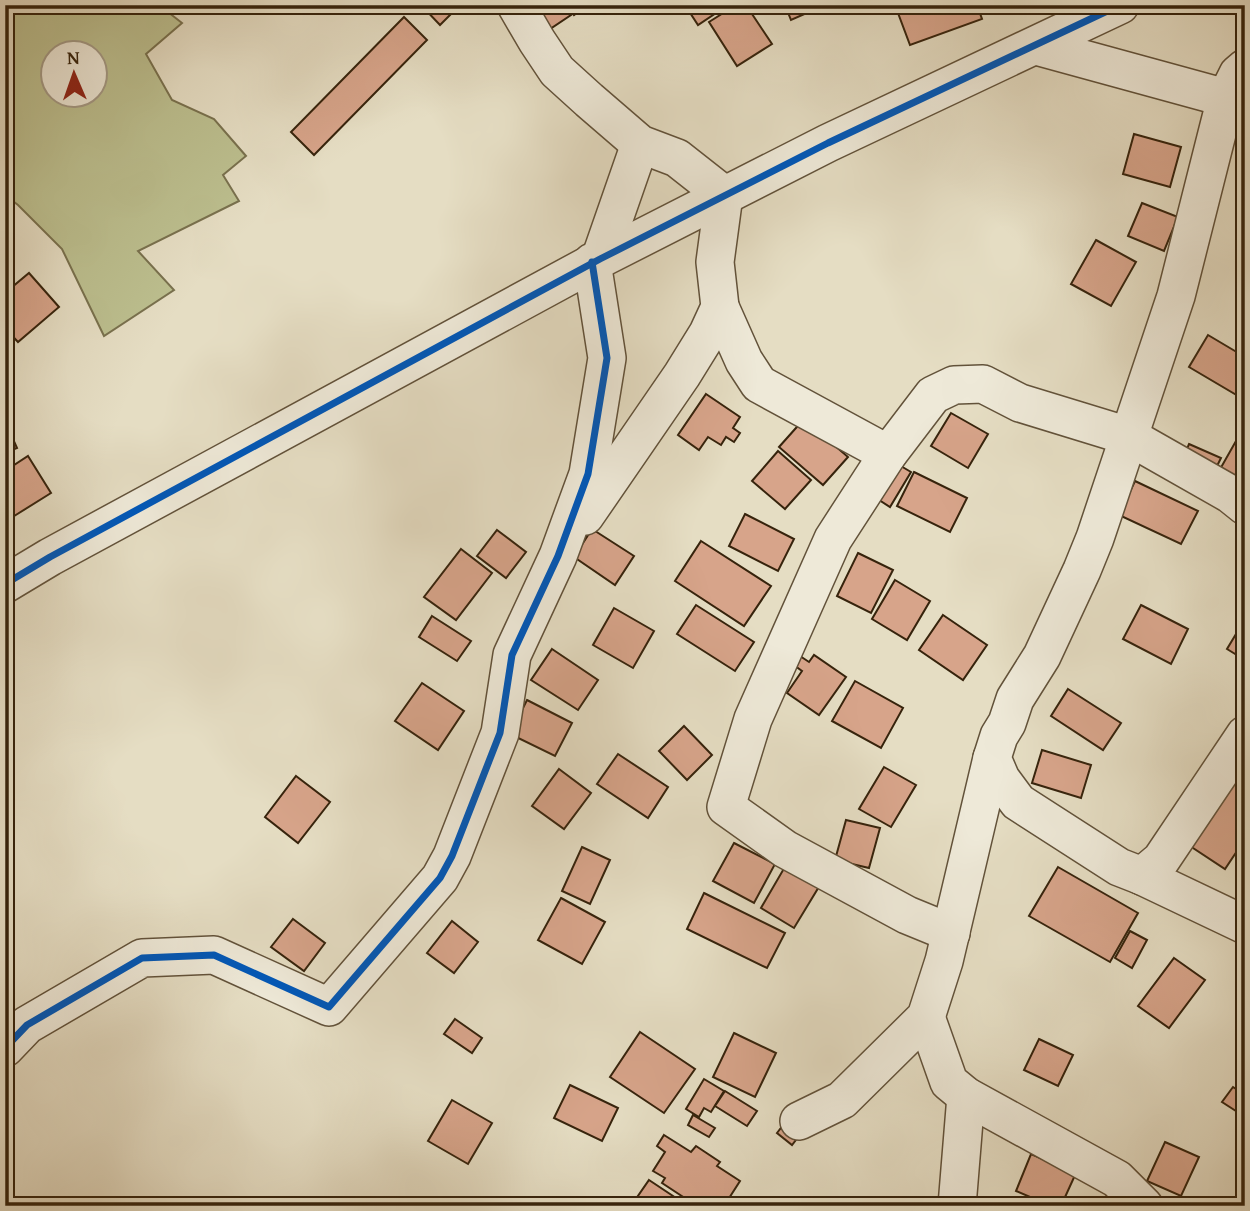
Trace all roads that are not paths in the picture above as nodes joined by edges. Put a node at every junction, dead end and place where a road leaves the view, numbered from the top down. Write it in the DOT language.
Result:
graph roads {
  1 [pos="516,5"];
  2 [pos="1120,5"];
  3 [pos="1036,46"];
  4 [pos="1235,83"];
  5 [pos="640,144"];
  6 [pos="724,195"];
  7 [pos="596,260"];
  8 [pos="720,307"];
  9 [pos="1128,436"];
  10 [pos="888,454"];
  11 [pos="1245,506"];
  12 [pos="558,556"];
  13 [pos="5,584"];
  14 [pos="1245,735"];
  15 [pos="992,758"];
  16 [pos="1142,876"];
  17 [pos="1245,925"];
  18 [pos="951,933"];
  19 [pos="926,1017"];
  20 [pos="5,1048"];
  21 [pos="967,1096"];
  22 [pos="799,1121"];
  23 [pos="957,1206"];
  24 [pos="1144,1206"];
  1 -- 5 [label="street"];
  2 -- 3 [label="street"];
  3 -- 4 [label="street"];
  3 -- 6 [label="street"];
  4 -- 9 [label="street"];
  5 -- 6 [label="street"];
  5 -- 7 [label="street"];
  6 -- 7 [label="street"];
  6 -- 8 [label="street"];
  7 -- 12 [label="street"];
  7 -- 13 [label="street"];
  8 -- 10 [label="street"];
  8 -- 12 [label="street"];
  9 -- 10 [label="street"];
  9 -- 11 [label="street"];
  9 -- 15 [label="street"];
  10 -- 18 [label="street"];
  12 -- 20 [label="street"];
  14 -- 16 [label="street"];
  15 -- 16 [label="street"];
  15 -- 18 [label="street"];
  16 -- 17 [label="street"];
  18 -- 19 [label="street"];
  19 -- 21 [label="street"];
  19 -- 22 [label="street"];
  21 -- 23 [label="street"];
  21 -- 24 [label="street"];
}
